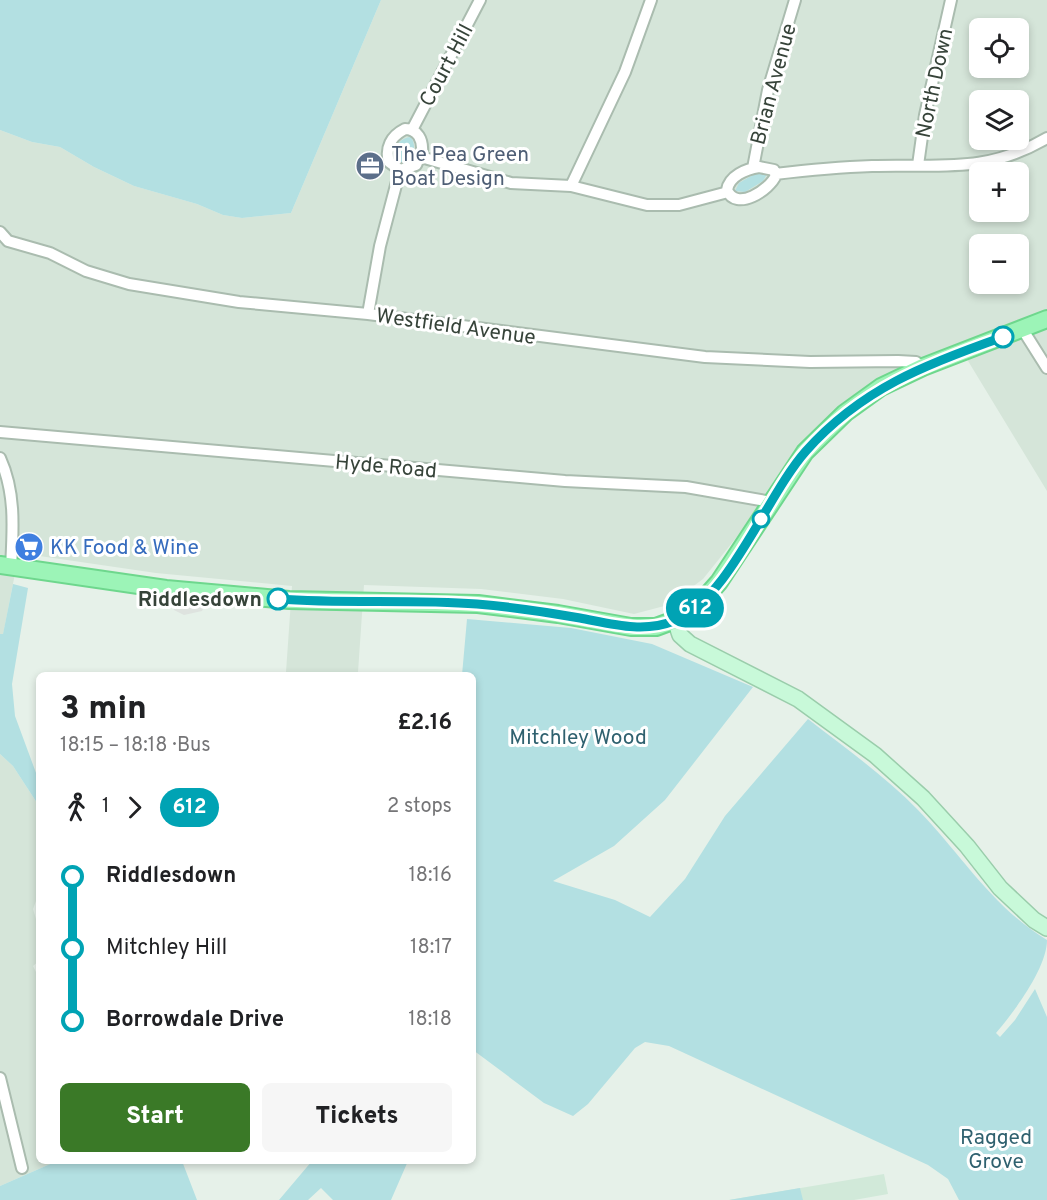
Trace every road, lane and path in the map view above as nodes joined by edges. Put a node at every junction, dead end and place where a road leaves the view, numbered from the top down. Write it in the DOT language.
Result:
graph roads {
  1 [pos="480,0"];
  2 [pos="651,0"];
  3 [pos="795,0"];
  4 [pos="951,0"];
  5 [pos="412,130"];
  6 [pos="1047,138"];
  7 [pos="421,157"];
  8 [pos="918,165"];
  9 [pos="753,168"];
  10 [pos="400,170"];
  11 [pos="776,174"];
  12 [pos="571,186"];
  13 [pos="728,192"];
  14 [pos="3,240"];
  15 [pos="368,314"];
  16 [pos="1047,320"];
  17 [pos="1023,330"];
  18 [pos="923,367"];
  19 [pos="1047,368"];
  20 [pos="0,432"];
  21 [pos="0,458"];
  22 [pos="772,502"];
  23 [pos="6,566"];
  24 [pos="675,620"];
  25 [pos="1047,927"];
  26 [pos="0,1078"];
  27 [pos="4,1108"];
  28 [pos="22,1168"];
  1 -- 5 [label="street, Court Hill"];
  2 -- 12 [label="street"];
  3 -- 9 [label="street, Brian Avenue"];
  4 -- 8 [label="street, North Down"];
  5 -- 7 [label="street, Court Hill"];
  5 -- 10 [label="street, Court Hill"];
  6 -- 8 [label="street, Brian Avenue"];
  7 -- 10 [label="street"];
  7 -- 12 [label="street, Brian Avenue"];
  8 -- 11 [label="street, Brian Avenue"];
  9 -- 11 [label="street, Brian Avenue"];
  9 -- 13 [label="street, Brian Avenue"];
  10 -- 15 [label="street"];
  11 -- 13 [label="street, Brian Avenue"];
  12 -- 13 [label="street, Brian Avenue"];
  14 -- 15 [label="street, Westfield Avenue"];
  15 -- 18 [label="street, Westfield Avenue"];
  16 -- 17 [label="main road"];
  17 -- 18 [label="main road"];
  17 -- 19 [label="street"];
  18 -- 22 [label="main road"];
  20 -- 22 [label="street, Hyde Road"];
  21 -- 23 [label="street"];
  22 -- 24 [label="main road"];
  23 -- 24 [label="main road"];
  24 -- 25 [label="street"];
  26 -- 27 [label="street"];
  27 -- 28 [label="street"];
}
